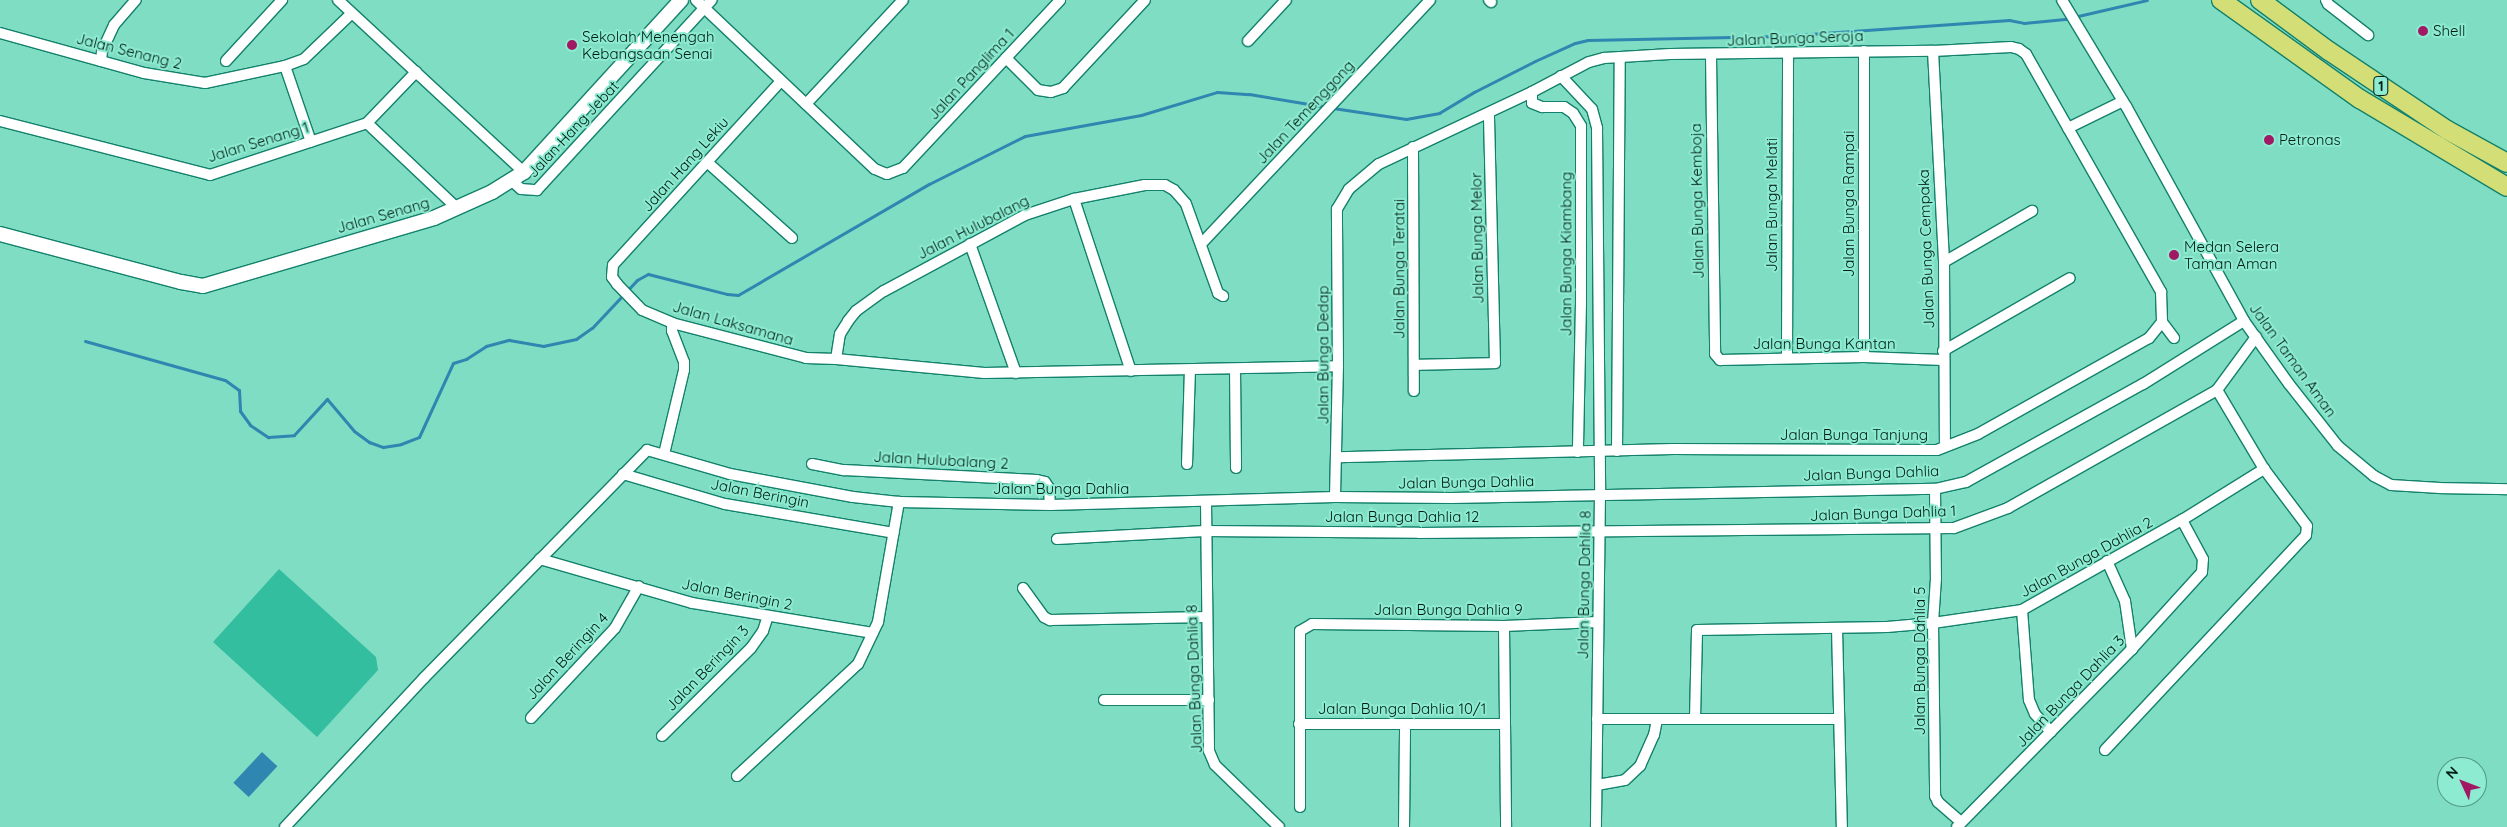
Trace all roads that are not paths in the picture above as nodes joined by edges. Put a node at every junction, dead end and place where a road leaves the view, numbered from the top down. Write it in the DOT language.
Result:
graph roads {
  1 [pos="136,0"];
  2 [pos="282,0"];
  3 [pos="338,0"];
  4 [pos="681,0"];
  5 [pos="696,0"];
  6 [pos="712,0"];
  7 [pos="903,0"];
  8 [pos="1060,0"];
  9 [pos="1145,0"];
  10 [pos="1286,0"];
  11 [pos="1430,0"];
  12 [pos="2062,0"];
  13 [pos="2222,0"];
  14 [pos="2260,0"];
  15 [pos="2326,0"];
  16 [pos="704,8"];
  17 [pos="352,14"];
  18 [pos="0,33"];
  19 [pos="2368,35"];
  20 [pos="1248,40"];
  21 [pos="1864,51"];
  22 [pos="1933,51"];
  23 [pos="1788,53"];
  24 [pos="1711,56"];
  25 [pos="1620,57"];
  26 [pos="1006,58"];
  27 [pos="101,61"];
  28 [pos="226,61"];
  29 [pos="285,66"];
  30 [pos="416,72"];
  31 [pos="1561,76"];
  32 [pos="781,81"];
  33 [pos="1532,92"];
  34 [pos="2123,101"];
  35 [pos="806,104"];
  36 [pos="1489,113"];
  37 [pos="0,121"];
  38 [pos="367,123"];
  39 [pos="2068,128"];
  40 [pos="311,142"];
  41 [pos="1413,147"];
  42 [pos="707,162"];
  43 [pos="2507,163"];
  44 [pos="524,172"];
  45 [pos="511,180"];
  46 [pos="2507,187"];
  47 [pos="1074,199"];
  48 [pos="458,209"];
  49 [pos="2032,211"];
  50 [pos="1337,213"];
  51 [pos="0,234"];
  52 [pos="792,238"];
  53 [pos="1202,243"];
  54 [pos="970,244"];
  55 [pos="1944,262"];
  56 [pos="2070,278"];
  57 [pos="617,284"];
  58 [pos="1223,296"];
  59 [pos="2244,321"];
  60 [pos="2162,322"];
  61 [pos="672,323"];
  62 [pos="2256,337"];
  63 [pos="2174,338"];
  64 [pos="1714,347"];
  65 [pos="1943,356"];
  66 [pos="1787,358"];
  67 [pos="1864,358"];
  68 [pos="836,359"];
  69 [pos="1414,365"];
  70 [pos="1338,366"];
  71 [pos="1235,369"];
  72 [pos="1190,370"];
  73 [pos="1131,372"];
  74 [pos="1016,373"];
  75 [pos="2217,390"];
  76 [pos="1414,391"];
  77 [pos="1945,446"];
  78 [pos="1600,451"];
  79 [pos="1617,451"];
  80 [pos="1578,452"];
  81 [pos="664,454"];
  82 [pos="1338,457"];
  83 [pos="812,464"];
  84 [pos="1187,464"];
  85 [pos="1236,468"];
  86 [pos="2264,469"];
  87 [pos="623,474"];
  88 [pos="1935,489"];
  89 [pos="2507,489"];
  90 [pos="1600,494"];
  91 [pos="1335,498"];
  92 [pos="899,502"];
  93 [pos="1206,502"];
  94 [pos="1050,505"];
  95 [pos="2182,520"];
  96 [pos="1935,529"];
  97 [pos="1205,531"];
  98 [pos="1600,531"];
  99 [pos="894,533"];
  100 [pos="1057,539"];
  101 [pos="540,559"];
  102 [pos="2107,561"];
  103 [pos="638,586"];
  104 [pos="1023,588"];
  105 [pos="2022,610"];
  106 [pos="768,616"];
  107 [pos="1208,617"];
  108 [pos="1598,622"];
  109 [pos="1933,623"];
  110 [pos="1504,626"];
  111 [pos="1837,628"];
  112 [pos="873,633"];
  113 [pos="2132,649"];
  114 [pos="1104,700"];
  115 [pos="1209,700"];
  116 [pos="531,718"];
  117 [pos="1597,719"];
  118 [pos="1657,719"];
  119 [pos="1695,719"];
  120 [pos="1839,719"];
  121 [pos="1299,724"];
  122 [pos="1405,724"];
  123 [pos="1504,724"];
  124 [pos="2051,732"];
  125 [pos="662,736"];
  126 [pos="2105,750"];
  127 [pos="737,776"];
  128 [pos="1597,785"];
  129 [pos="1300,807"];
  130 [pos="1959,825"];
  131 [pos="285,827"];
  132 [pos="1279,827"];
  133 [pos="1404,827"];
  134 [pos="1506,827"];
  135 [pos="1596,827"];
  136 [pos="1842,827"];
  1 -- 27 [label="street"];
  2 -- 28 [label="street"];
  3 -- 17 [label="street"];
  4 -- 44 [label="street, Jalan Senang"];
  5 -- 16 [label="street"];
  6 -- 16 [label="street, Jalan Hang Jebat"];
  7 -- 35 [label="street"];
  8 -- 26 [label="street, Jalan Panglima 1"];
  9 -- 26 [label="street"];
  10 -- 20 [label="street"];
  11 -- 53 [label="street, Jalan Temenggong"];
  12 -- 34 [label="street, Jalan Taman Aman"];
  13 -- 46 [label="highway, 1"];
  14 -- 43 [label="highway, 1"];
  15 -- 19 [label="street"];
  16 -- 32 [label="street"];
  16 -- 45 [label="street, Jalan Hang Jebat"];
  17 -- 29 [label="street, Jalan Senang 2"];
  17 -- 30 [label="street"];
  18 -- 27 [label="street, Jalan Senang 2"];
  21 -- 22 [label="street, Jalan Bunga Seroja"];
  21 -- 23 [label="street, Jalan Bunga Seroja"];
  21 -- 67 [label="street, Jalan Bunga Rampai"];
  22 -- 39 [label="street, Jalan Bunga Seroja"];
  22 -- 55 [label="street, Jalan Bunga Cempaka"];
  23 -- 24 [label="street, Jalan Bunga Seroja"];
  23 -- 66 [label="street, Jalan Bunga Melati"];
  24 -- 25 [label="street, Jalan Bunga Seroja"];
  24 -- 64 [label="street, Jalan Bunga Kemboja"];
  25 -- 31 [label="street, Jalan Bunga Seroja"];
  25 -- 79 [label="street"];
  26 -- 35 [label="street, Jalan Panglima 1"];
  27 -- 29 [label="street, Jalan Senang 2"];
  29 -- 40 [label="street"];
  30 -- 38 [label="street, Jalan Senang 1"];
  30 -- 44 [label="street"];
  31 -- 33 [label="street, Jalan Bunga Seroja"];
  31 -- 78 [label="street, Jalan Bunga Dahlia 8"];
  32 -- 35 [label="street"];
  32 -- 42 [label="street, Jalan Hang Lekiu"];
  33 -- 36 [label="street, Jalan Bunga Seroja"];
  33 -- 80 [label="street, Jalan Bunga Kiambang"];
  34 -- 39 [label="street"];
  34 -- 59 [label="street, Jalan Taman Aman"];
  36 -- 41 [label="street, Jalan Bunga Seroja"];
  36 -- 69 [label="street, Jalan Bunga Melor"];
  37 -- 40 [label="street, Jalan Senang 1"];
  38 -- 40 [label="street, Jalan Senang 1"];
  38 -- 48 [label="street"];
  39 -- 60 [label="street, Jalan Bunga Seroja"];
  41 -- 50 [label="street, Jalan Bunga Seroja"];
  41 -- 69 [label="street, Jalan Bunga Teratai"];
  42 -- 52 [label="street"];
  42 -- 57 [label="street, Jalan Hang Lekiu"];
  44 -- 45 [label="street, Jalan Senang"];
  45 -- 48 [label="street, Jalan Senang"];
  47 -- 53 [label="street, Jalan Hulubalang"];
  47 -- 54 [label="street, Jalan Hulubalang"];
  47 -- 73 [label="street"];
  48 -- 51 [label="street, Jalan Senang"];
  49 -- 55 [label="street"];
  50 -- 70 [label="street, Jalan Bunga Dedap"];
  53 -- 58 [label="street"];
  54 -- 68 [label="street, Jalan Hulubalang"];
  54 -- 74 [label="street"];
  55 -- 65 [label="street, Jalan Bunga Cempaka"];
  56 -- 65 [label="street"];
  57 -- 61 [label="street, Jalan Laksamana"];
  59 -- 62 [label="street, Jalan Taman Aman"];
  59 -- 88 [label="street, Jalan Bunga Dahlia"];
  60 -- 63 [label="street"];
  60 -- 77 [label="street, Jalan Bunga Tanjung"];
  61 -- 68 [label="street, Jalan Laksamana"];
  61 -- 81 [label="street"];
  62 -- 75 [label="street, Jalan Bunga Dahlia 1"];
  62 -- 89 [label="street, Jalan Taman Aman"];
  64 -- 66 [label="street, Jalan Bunga Kantan"];
  65 -- 67 [label="street, Jalan Bunga Kantan"];
  65 -- 77 [label="street, Jalan Bunga Cempaka"];
  66 -- 67 [label="street, Jalan Bunga Kantan"];
  68 -- 74 [label="street, Jalan Laksamana"];
  69 -- 76 [label="street, Jalan Bunga Teratai"];
  70 -- 71 [label="street, Jalan Laksamana"];
  70 -- 82 [label="street, Jalan Bunga Dedap"];
  71 -- 72 [label="street, Jalan Laksamana"];
  71 -- 85 [label="street"];
  72 -- 73 [label="street, Jalan Laksamana"];
  72 -- 84 [label="street"];
  73 -- 74 [label="street, Jalan Laksamana"];
  75 -- 86 [label="street"];
  75 -- 96 [label="street, Jalan Bunga Dahlia 1"];
  77 -- 79 [label="street, Jalan Bunga Tanjung"];
  78 -- 79 [label="street, Jalan Bunga Tanjung"];
  78 -- 80 [label="street, Jalan Bunga Tanjung"];
  78 -- 90 [label="street, Jalan Bunga Dahlia 8"];
  80 -- 82 [label="street, Jalan Bunga Tanjung"];
  81 -- 87 [label="street, Jalan Bunga Dahlia"];
  81 -- 92 [label="street, Jalan Bunga Dahlia"];
  82 -- 91 [label="street, Jalan Bunga Dedap"];
  83 -- 94 [label="street, Jalan Hulubalang 2"];
  86 -- 95 [label="street, Jalan Bunga Dahlia 2"];
  86 -- 126 [label="street"];
  87 -- 99 [label="street, Jalan Beringin"];
  87 -- 101 [label="street"];
  88 -- 90 [label="street, Jalan Bunga Dahlia"];
  88 -- 96 [label="street, Jalan Bunga Dahlia 5"];
  90 -- 91 [label="street, Jalan Bunga Dahlia"];
  90 -- 98 [label="street, Jalan Bunga Dahlia 8"];
  91 -- 93 [label="street, Jalan Bunga Dahlia"];
  92 -- 94 [label="street, Jalan Bunga Dahlia"];
  92 -- 99 [label="street"];
  93 -- 94 [label="street, Jalan Bunga Dahlia"];
  93 -- 97 [label="street, Jalan Bunga Dahlia 8"];
  95 -- 102 [label="street, Jalan Bunga Dahlia 2"];
  95 -- 113 [label="street, Jalan Bunga Dahlia 3"];
  96 -- 98 [label="street, Jalan Bunga Dahlia 1"];
  96 -- 109 [label="street, Jalan Bunga Dahlia 5"];
  97 -- 98 [label="street, Jalan Bunga Dahlia 12"];
  97 -- 100 [label="street, Jalan Bunga Dahlia 12"];
  97 -- 107 [label="street, Jalan Bunga Dahlia 8"];
  98 -- 108 [label="street, Jalan Bunga Dahlia 8"];
  99 -- 112 [label="street"];
  101 -- 103 [label="street, Jalan Beringin 2"];
  101 -- 131 [label="street"];
  102 -- 105 [label="street, Jalan Bunga Dahlia 2"];
  102 -- 113 [label="street"];
  103 -- 106 [label="street, Jalan Beringin 2"];
  103 -- 116 [label="street, Jalan Beringin 4"];
  104 -- 107 [label="street"];
  105 -- 109 [label="street, Jalan Bunga Dahlia 2"];
  105 -- 124 [label="street"];
  106 -- 112 [label="street, Jalan Beringin 2"];
  106 -- 125 [label="street, Jalan Beringin 3"];
  107 -- 115 [label="street, Jalan Bunga Dahlia 8"];
  108 -- 110 [label="street, Jalan Bunga Dahlia 9"];
  108 -- 117 [label="street, Jalan Bunga Dahlia 8"];
  109 -- 111 [label="street, Jalan Bunga Dahlia 2"];
  109 -- 130 [label="street, Jalan Bunga Dahlia 5"];
  110 -- 121 [label="street, Jalan Bunga Dahlia 9"];
  110 -- 123 [label="street"];
  111 -- 119 [label="street, Jalan Bunga Dahlia 2"];
  111 -- 120 [label="street"];
  112 -- 127 [label="street"];
  113 -- 124 [label="street, Jalan Bunga Dahlia 3"];
  114 -- 115 [label="street"];
  115 -- 132 [label="street, Jalan Bunga Dahlia 8"];
  117 -- 118 [label="street"];
  117 -- 128 [label="street, Jalan Bunga Dahlia 8"];
  118 -- 119 [label="street"];
  118 -- 128 [label="street"];
  119 -- 120 [label="street"];
  120 -- 136 [label="street"];
  121 -- 122 [label="street, Jalan Bunga Dahlia 10/1"];
  121 -- 129 [label="street"];
  122 -- 123 [label="street, Jalan Bunga Dahlia 10/1"];
  122 -- 133 [label="street"];
  123 -- 134 [label="street"];
  124 -- 130 [label="street, Jalan Bunga Dahlia 3"];
  128 -- 135 [label="street, Jalan Bunga Dahlia 8"];
}
